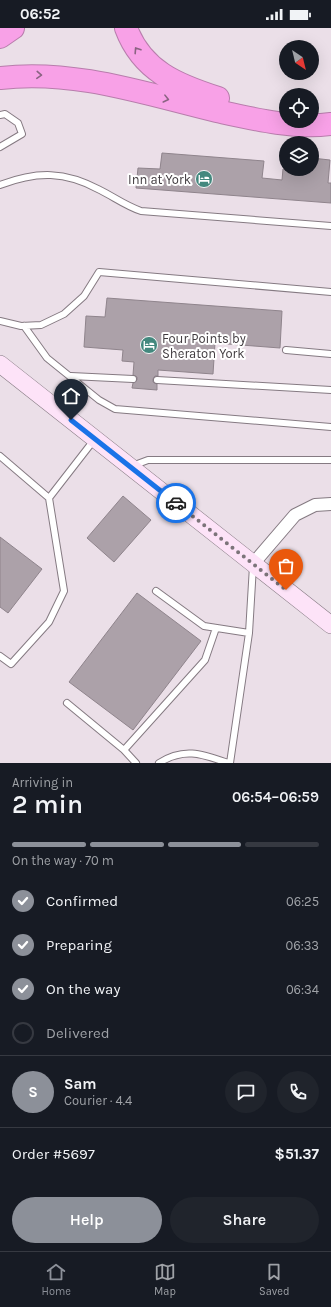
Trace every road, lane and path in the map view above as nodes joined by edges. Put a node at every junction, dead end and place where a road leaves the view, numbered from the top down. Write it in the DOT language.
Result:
graph roads {
  1 [pos="13,28"];
  2 [pos="126,28"];
  3 [pos="0,37"];
  4 [pos="0,78"];
  5 [pos="279,110"];
  6 [pos="331,111"];
  7 [pos="319,112"];
  8 [pos="0,115"];
  9 [pos="331,124"];
  10 [pos="0,147"];
  11 [pos="0,185"];
  12 [pos="331,226"];
  13 [pos="331,292"];
  14 [pos="0,321"];
  15 [pos="24,326"];
  16 [pos="286,350"];
  17 [pos="331,354"];
  18 [pos="0,364"];
  19 [pos="71,376"];
  20 [pos="133,379"];
  21 [pos="157,380"];
  22 [pos="331,390"];
  23 [pos="331,427"];
  24 [pos="95,439"];
  25 [pos="0,456"];
  26 [pos="331,460"];
  27 [pos="130,467"];
  28 [pos="49,498"];
  29 [pos="331,504"];
  30 [pos="253,564"];
  31 [pos="156,590"];
  32 [pos="331,625"];
  33 [pos="216,628"];
  34 [pos="249,633"];
  35 [pos="0,656"];
  36 [pos="67,703"];
  37 [pos="124,750"];
  38 [pos="136,763"];
  39 [pos="159,763"];
  40 [pos="229,763"];
  1 -- 3 [label="highway"];
  5 -- 2 [label="highway, one-way"];
  4 -- 9 [label="highway, one-way"];
  6 -- 7 [label="highway"];
  8 -- 10 [label="lane"];
  11 -- 12 [label="lane"];
  13 -- 15 [label="lane"];
  14 -- 15 [label="lane"];
  15 -- 19 [label="lane"];
  16 -- 17 [label="lane"];
  18 -- 24 [label="street"];
  19 -- 20 [label="lane"];
  19 -- 23 [label="lane"];
  21 -- 22 [label="lane"];
  24 -- 27 [label="street"];
  24 -- 28 [label="lane"];
  25 -- 28 [label="lane"];
  26 -- 27 [label="lane"];
  27 -- 30 [label="street"];
  28 -- 35 [label="lane"];
  29 -- 30 [label="street"];
  30 -- 32 [label="street"];
  30 -- 34 [label="lane"];
  31 -- 33 [label="lane"];
  33 -- 34 [label="lane"];
  33 -- 37 [label="lane"];
  34 -- 40 [label="lane"];
  36 -- 37 [label="lane"];
  37 -- 38 [label="lane"];
  39 -- 40 [label="lane"];
}
